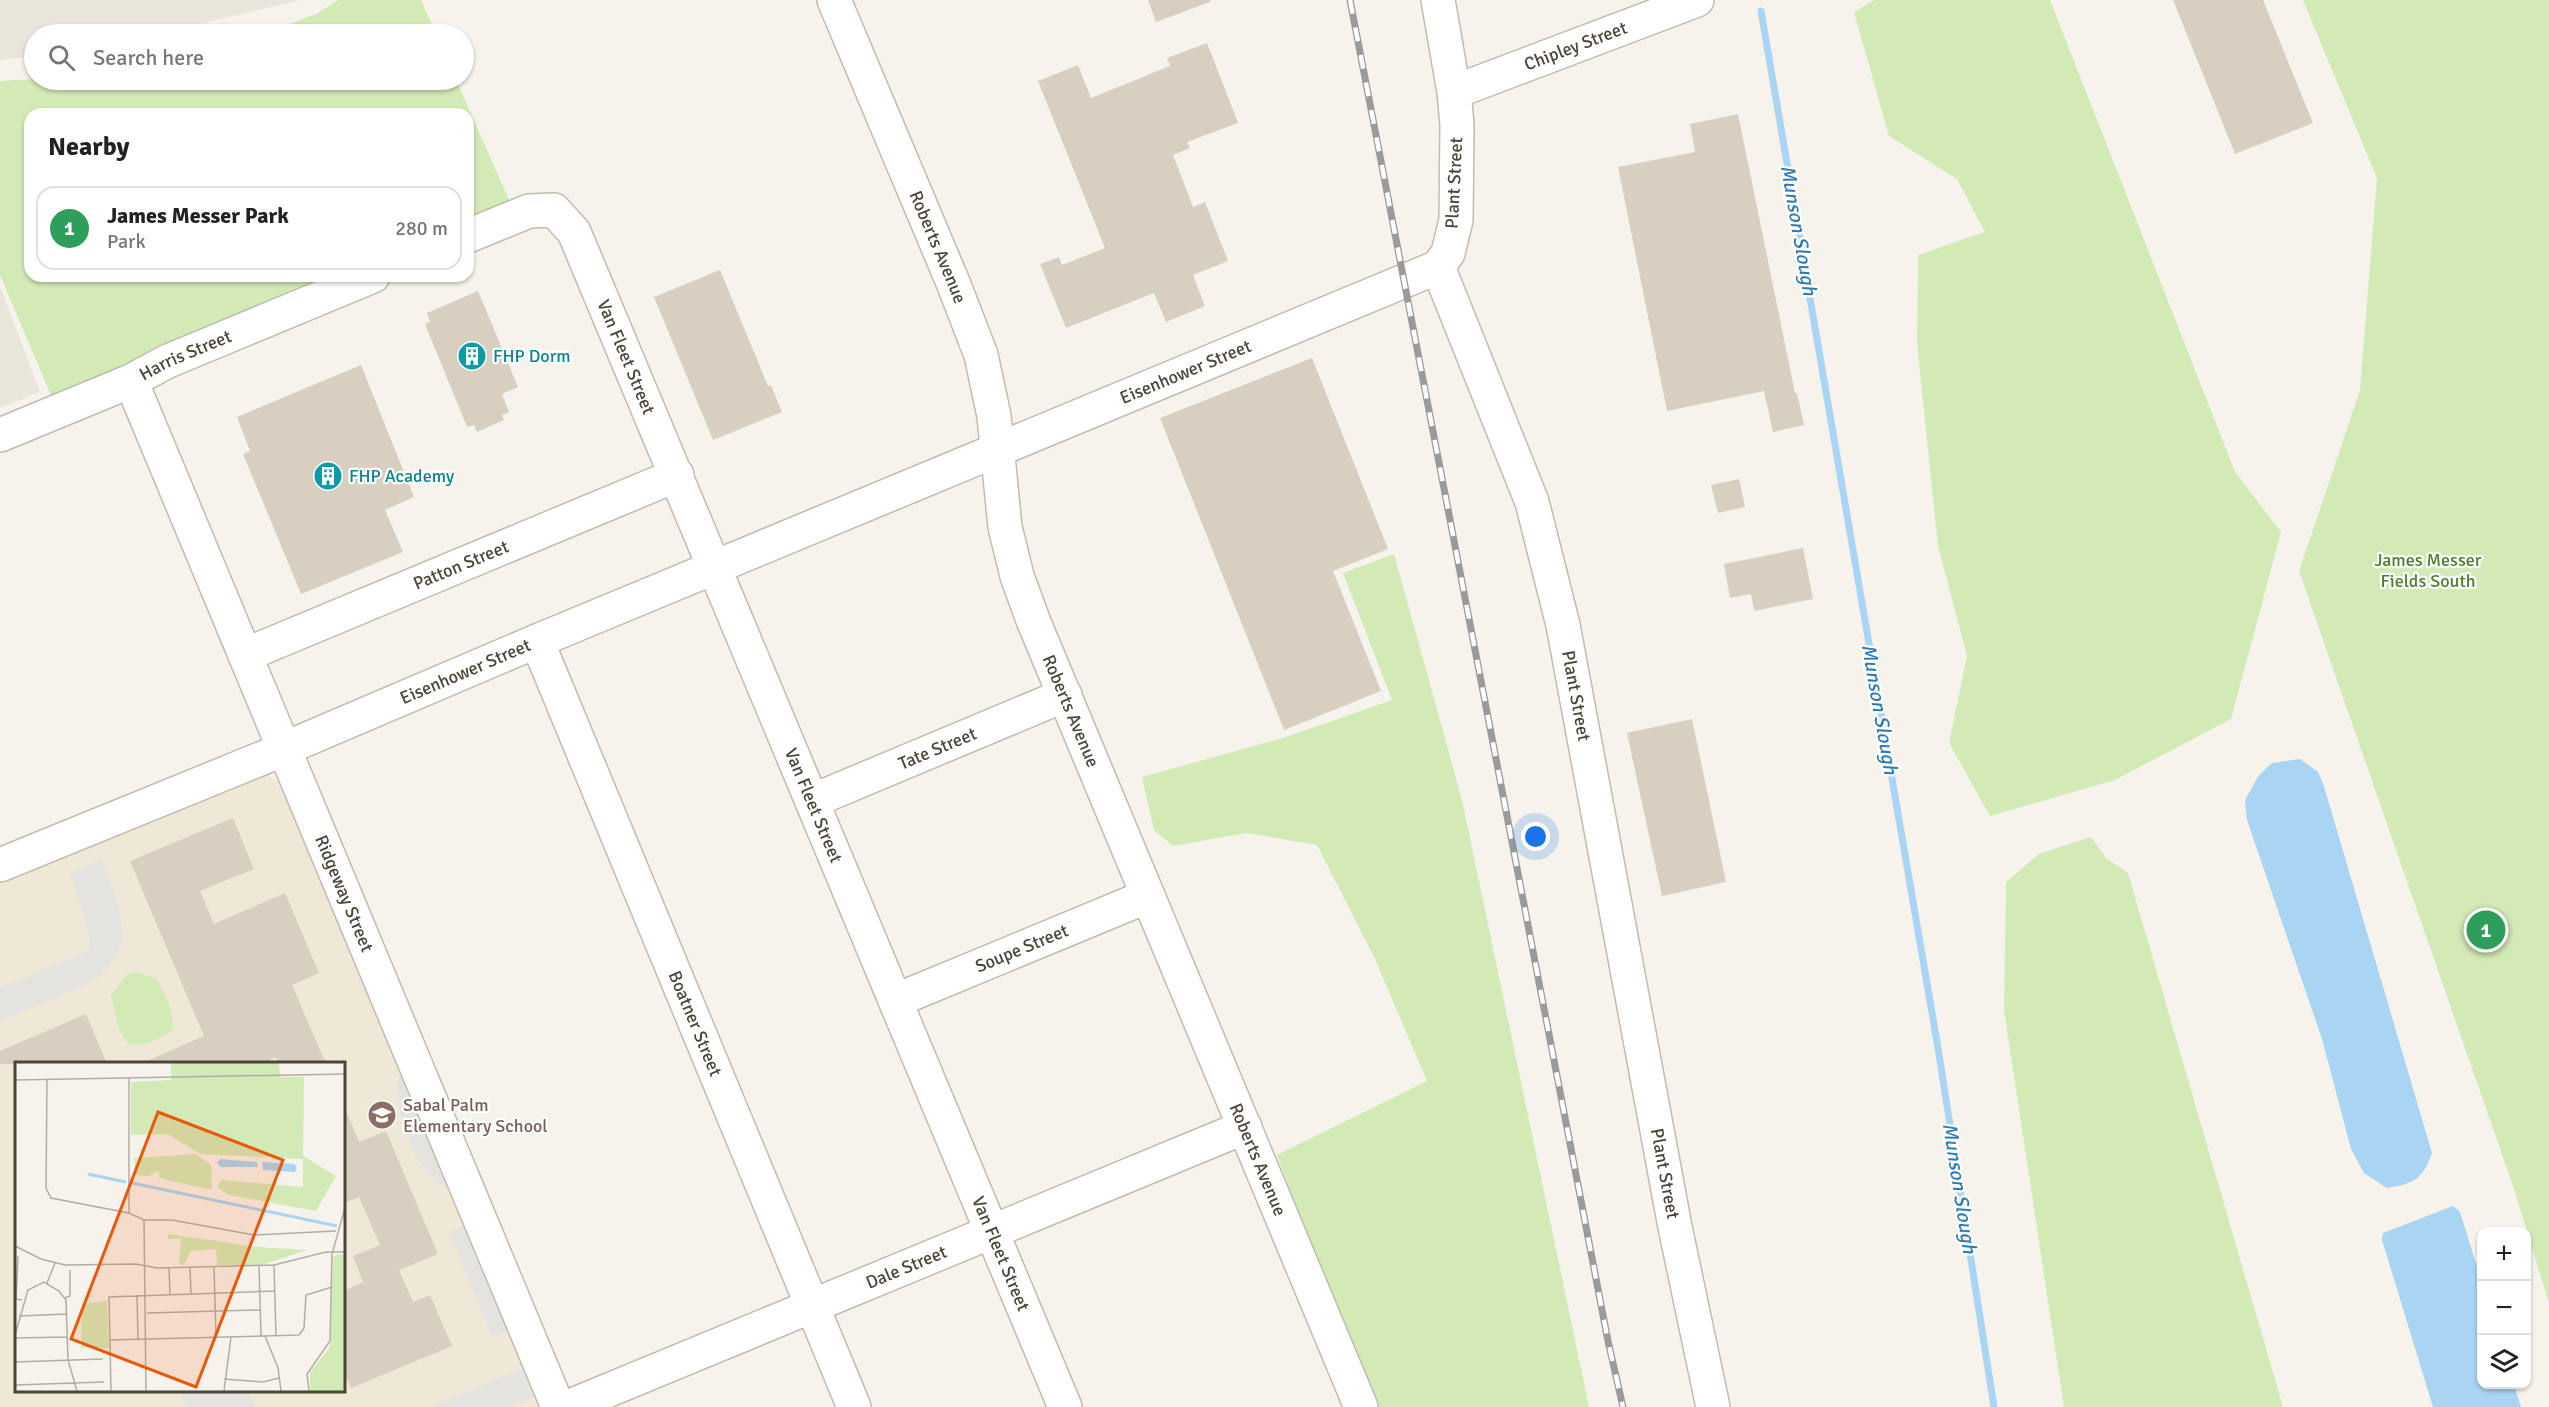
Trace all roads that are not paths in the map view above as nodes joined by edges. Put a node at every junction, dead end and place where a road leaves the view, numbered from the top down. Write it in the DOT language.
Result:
graph roads {
  1 [pos="834,0"];
  2 [pos="1438,0"];
  3 [pos="1697,0"];
  4 [pos="1454,92"];
  5 [pos="474,234"];
  6 [pos="1438,267"];
  7 [pos="359,282"];
  8 [pos="131,381"];
  9 [pos="0,435"];
  10 [pos="998,450"];
  11 [pos="677,475"];
  12 [pos="932,477"];
  13 [pos="1005,527"];
  14 [pos="715,568"];
  15 [pos="537,642"];
  16 [pos="245,656"];
  17 [pos="1065,695"];
  18 [pos="284,749"];
  19 [pos="812,801"];
  20 [pos="0,866"];
  21 [pos="1148,896"];
  22 [pos="897,1000"];
  23 [pos="1245,1127"];
  24 [pos="993,1232"];
  25 [pos="812,1307"];
  26 [pos="558,1407"];
  27 [pos="568,1407"];
  28 [pos="854,1407"];
  29 [pos="1065,1407"];
  30 [pos="1361,1407"];
  31 [pos="1713,1407"];
  1 -- 10 [label="street, Roberts Avenue"];
  2 -- 4 [label="street, Plant Street"];
  3 -- 4 [label="street, Chipley Street"];
  4 -- 6 [label="street, Plant Street"];
  5 -- 11 [label="street, Van Fleet Street"];
  6 -- 10 [label="street, Eisenhower Street"];
  6 -- 31 [label="street, Plant Street"];
  7 -- 8 [label="street, Harris Street"];
  8 -- 9 [label="street, Harris Street"];
  8 -- 16 [label="street, Ridgeway Street"];
  10 -- 12 [label="street, Eisenhower Street"];
  10 -- 13 [label="street, Roberts Avenue"];
  11 -- 14 [label="street, Van Fleet Street"];
  11 -- 16 [label="street, Patton Street"];
  12 -- 13 [label="street, Eisenhower Street"];
  12 -- 14 [label="street, Eisenhower Street"];
  13 -- 17 [label="street, Roberts Avenue"];
  14 -- 15 [label="street, Eisenhower Street"];
  14 -- 19 [label="street, Van Fleet Street"];
  15 -- 18 [label="street, Eisenhower Street"];
  15 -- 25 [label="street, Boatner Street"];
  16 -- 18 [label="street, Ridgeway Street"];
  17 -- 19 [label="street, Tate Street"];
  17 -- 21 [label="street, Roberts Avenue"];
  18 -- 20 [label="street, Eisenhower Street"];
  18 -- 26 [label="street, Ridgeway Street"];
  19 -- 22 [label="street, Van Fleet Street"];
  21 -- 22 [label="street, Soupe Street"];
  21 -- 23 [label="street, Roberts Avenue"];
  22 -- 24 [label="street, Van Fleet Street"];
  23 -- 24 [label="street, Dale Street"];
  23 -- 30 [label="street, Roberts Avenue"];
  24 -- 25 [label="street, Dale Street"];
  24 -- 29 [label="street, Van Fleet Street"];
  25 -- 27 [label="street, Dale Street"];
  25 -- 28 [label="street, Boatner Street"];
}
